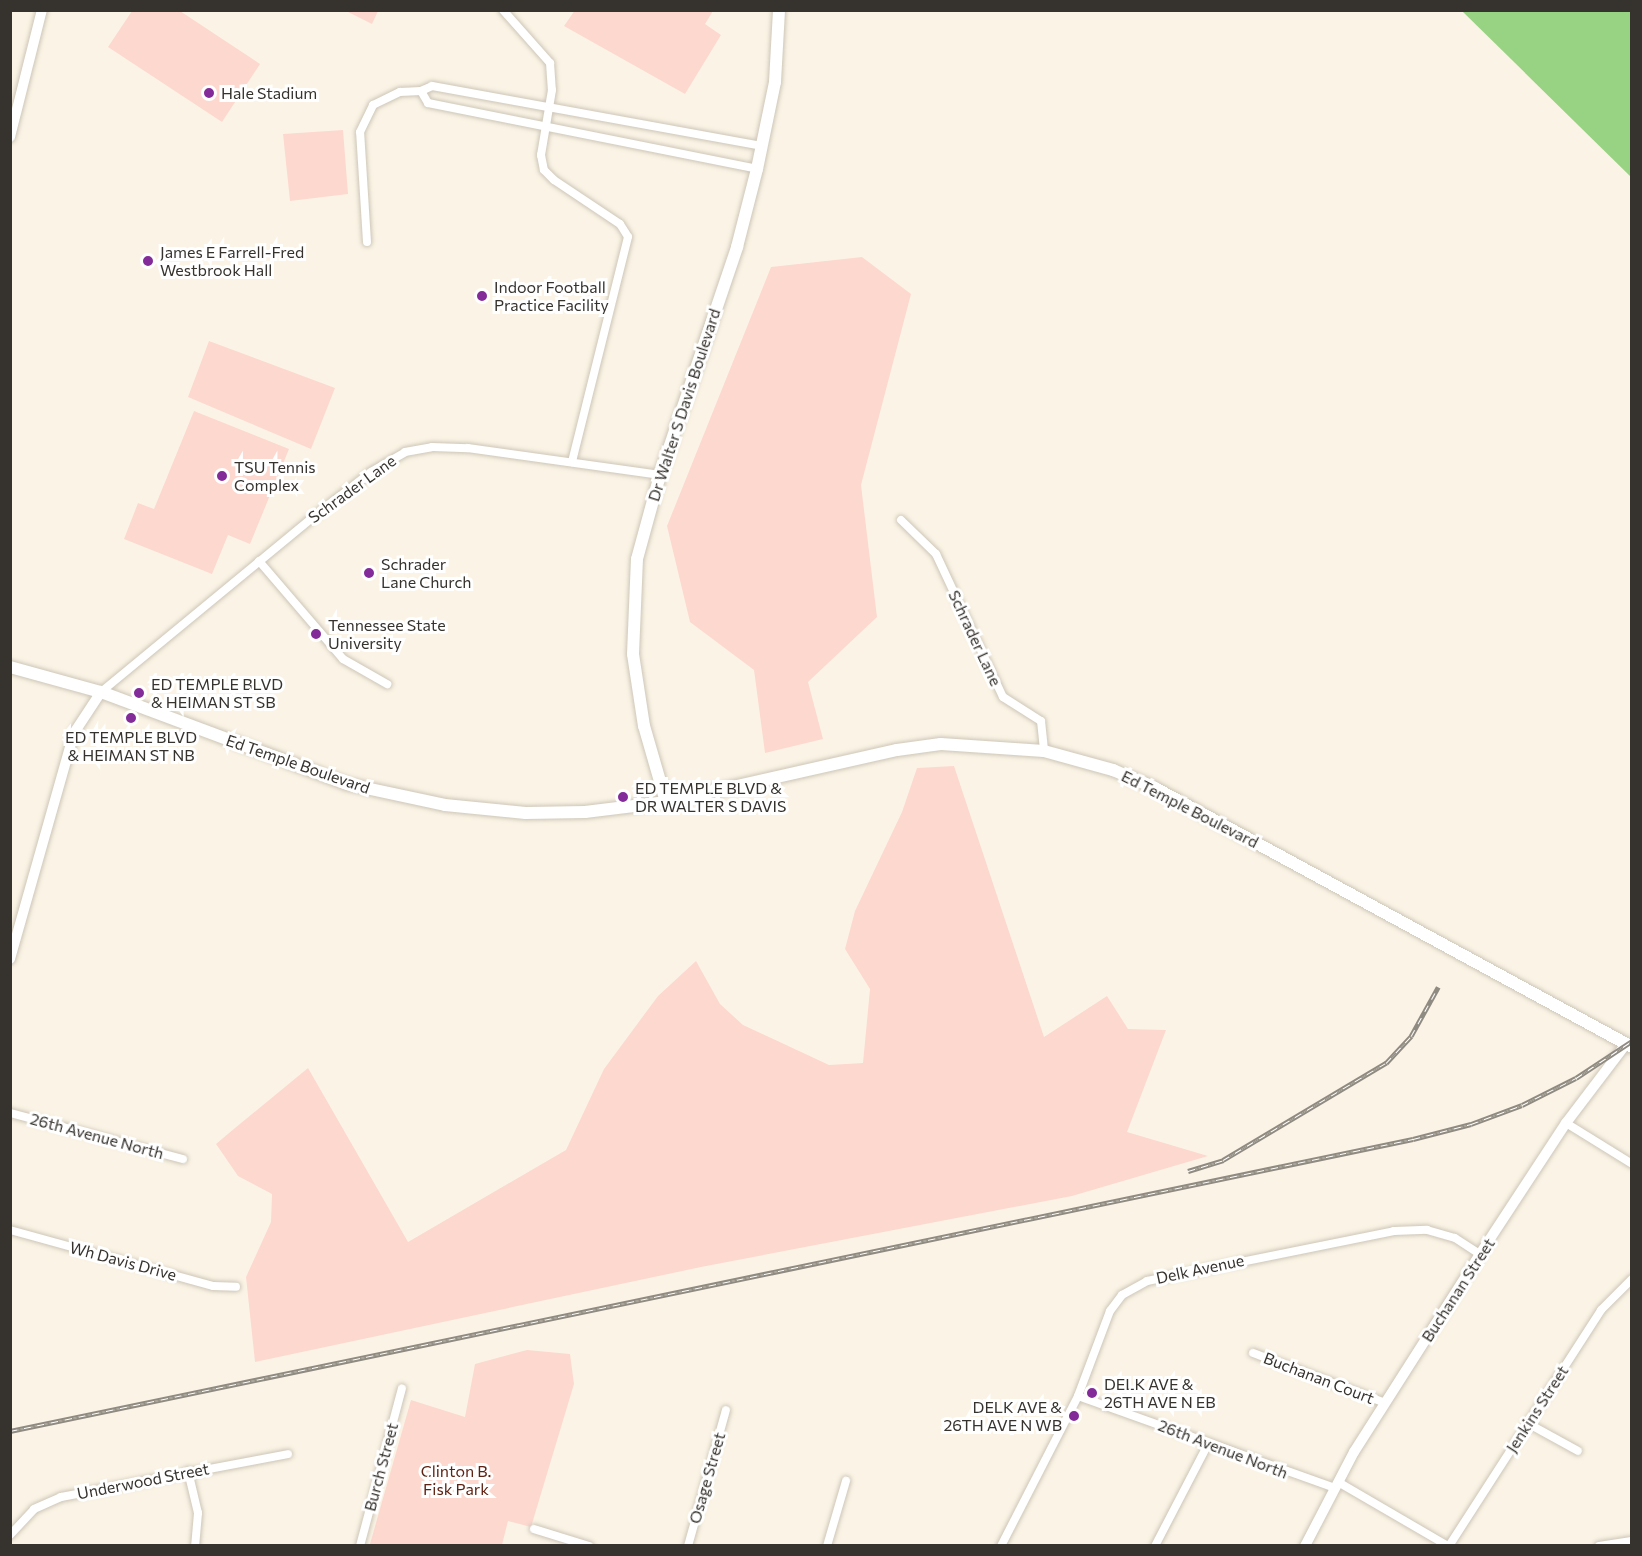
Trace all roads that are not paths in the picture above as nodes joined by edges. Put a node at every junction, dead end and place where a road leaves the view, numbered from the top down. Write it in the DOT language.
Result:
graph roads {
  1 [pos="42,10"];
  2 [pos="503,10"];
  3 [pos="779,10"];
  4 [pos="421,91"];
  5 [pos="549,107"];
  6 [pos="12,121"];
  7 [pos="546,126"];
  8 [pos="10,137"];
  9 [pos="762,146"];
  10 [pos="757,169"];
  11 [pos="367,242"];
  12 [pos="572,462"];
  13 [pos="660,475"];
  14 [pos="901,520"];
  15 [pos="259,561"];
  16 [pos="10,667"];
  17 [pos="387,684"];
  18 [pos="102,692"];
  19 [pos="1044,751"];
  20 [pos="666,802"];
  21 [pos="10,959"];
  22 [pos="1629,1046"];
  23 [pos="10,1113"];
  24 [pos="1566,1123"];
  25 [pos="183,1159"];
  26 [pos="1632,1164"];
  27 [pos="10,1230"];
  28 [pos="1480,1254"];
  29 [pos="1632,1279"];
  30 [pos="236,1287"];
  31 [pos="1253,1353"];
  32 [pos="402,1388"];
  33 [pos="1078,1396"];
  34 [pos="1385,1403"];
  35 [pos="726,1410"];
  36 [pos="1527,1423"];
  37 [pos="1208,1444"];
  38 [pos="1578,1451"];
  39 [pos="288,1454"];
  40 [pos="188,1471"];
  41 [pos="846,1481"];
  42 [pos="1336,1485"];
  43 [pos="534,1529"];
  44 [pos="10,1535"];
  45 [pos="1632,1541"];
  46 [pos="195,1545"];
  47 [pos="360,1545"];
  48 [pos="589,1545"];
  49 [pos="688,1545"];
  50 [pos="827,1545"];
  51 [pos="1001,1545"];
  52 [pos="1155,1545"];
  53 [pos="1305,1545"];
  54 [pos="1449,1545"];
  55 [pos="1599,1545"];
  1 -- 6 [label="street"];
  2 -- 5 [label="street"];
  3 -- 9 [label="main road, Dr Walter S Davis Boulevard"];
  4 -- 5 [label="street"];
  4 -- 7 [label="street"];
  4 -- 11 [label="street"];
  5 -- 7 [label="street"];
  5 -- 9 [label="street"];
  6 -- 8 [label="street"];
  7 -- 10 [label="street"];
  7 -- 12 [label="street"];
  9 -- 10 [label="main road, Dr Walter S Davis Boulevard"];
  10 -- 13 [label="main road, Dr Walter S Davis Boulevard"];
  12 -- 13 [label="street, Schrader Lane"];
  12 -- 15 [label="street, Schrader Lane"];
  13 -- 20 [label="main road, Dr Walter S Davis Boulevard"];
  14 -- 19 [label="street, Schrader Lane"];
  15 -- 17 [label="street"];
  15 -- 18 [label="street, Schrader Lane"];
  16 -- 18 [label="main road, Ed Temple Boulevard"];
  18 -- 20 [label="main road, Ed Temple Boulevard"];
  18 -- 21 [label="street"];
  19 -- 20 [label="main road, Ed Temple Boulevard"];
  19 -- 22 [label="main road, Ed Temple Boulevard"];
  22 -- 24 [label="street, Buchanan Street"];
  23 -- 25 [label="street, 26th Avenue North"];
  24 -- 26 [label="street"];
  24 -- 28 [label="street, Buchanan Street"];
  27 -- 30 [label="street, Wh Davis Drive"];
  28 -- 33 [label="street, Delk Avenue"];
  28 -- 34 [label="street, Buchanan Street"];
  29 -- 36 [label="street, Jenkins Street"];
  31 -- 34 [label="street, Buchanan Court"];
  32 -- 47 [label="street, Burch Street"];
  33 -- 37 [label="street, 26th Avenue North"];
  33 -- 51 [label="street, Delk Avenue"];
  34 -- 42 [label="street, Buchanan Street"];
  35 -- 49 [label="street, Osage Street"];
  36 -- 38 [label="street"];
  36 -- 54 [label="street, Jenkins Street"];
  37 -- 42 [label="street, 26th Avenue North"];
  37 -- 52 [label="street"];
  39 -- 40 [label="street, Underwood Street"];
  40 -- 44 [label="street, Underwood Street"];
  40 -- 46 [label="street"];
  41 -- 50 [label="street"];
  42 -- 53 [label="street, Buchanan Street"];
  42 -- 54 [label="street, 26th Avenue North"];
  43 -- 48 [label="street"];
  45 -- 55 [label="street"];
}
